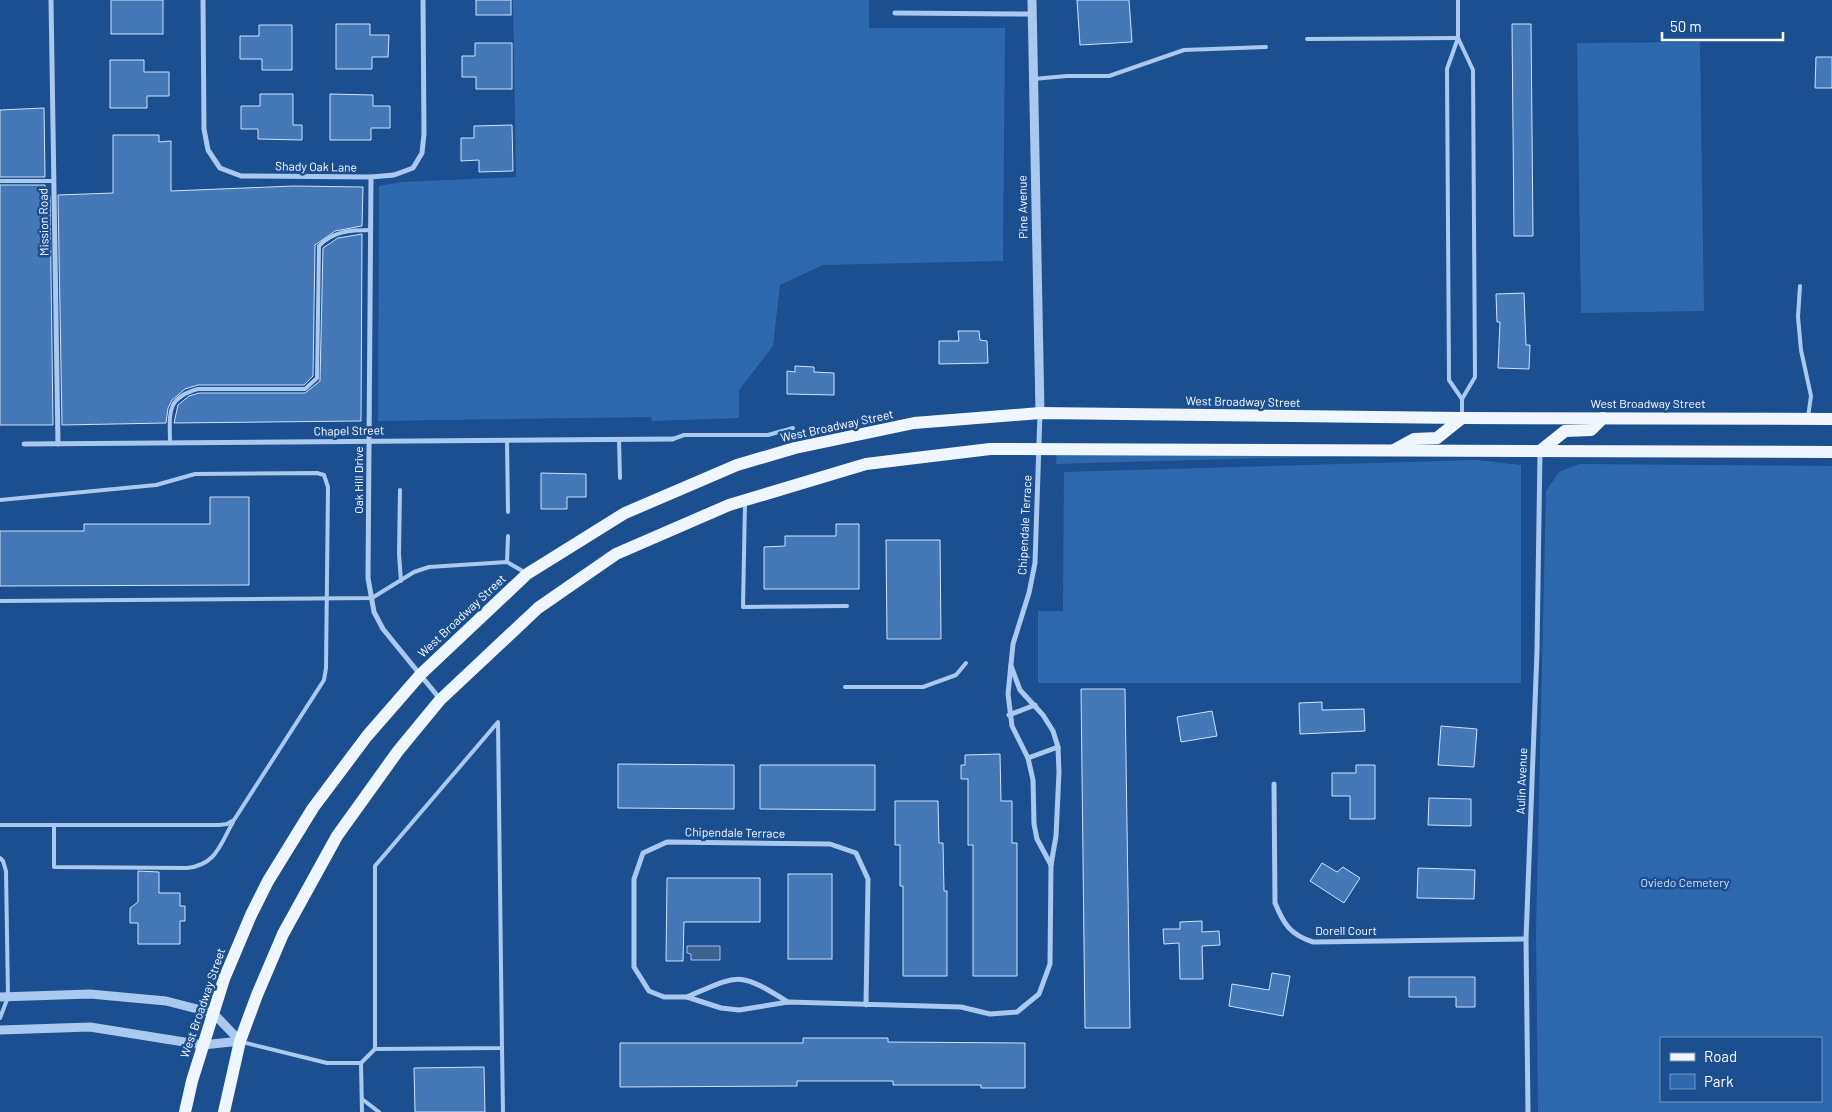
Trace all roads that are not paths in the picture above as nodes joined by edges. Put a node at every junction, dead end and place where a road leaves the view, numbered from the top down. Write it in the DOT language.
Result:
graph roads {
  1 [pos="51,0"];
  2 [pos="203,0"];
  3 [pos="423,0"];
  4 [pos="1032,0"];
  5 [pos="1458,0"];
  6 [pos="895,13"];
  7 [pos="1032,14"];
  8 [pos="1458,38"];
  9 [pos="1307,39"];
  10 [pos="1266,47"];
  11 [pos="1033,80"];
  12 [pos="371,177"];
  13 [pos="0,181"];
  14 [pos="54,181"];
  15 [pos="371,230"];
  16 [pos="1800,286"];
  17 [pos="1462,399"];
  18 [pos="1040,413"];
  19 [pos="1462,418"];
  20 [pos="1604,418"];
  21 [pos="1832,419"];
  22 [pos="1808,420"];
  23 [pos="793,428"];
  24 [pos="619,439"];
  25 [pos="673,439"];
  26 [pos="369,440"];
  27 [pos="507,440"];
  28 [pos="170,443"];
  29 [pos="24,444"];
  30 [pos="58,444"];
  31 [pos="1039,448"];
  32 [pos="1392,451"];
  33 [pos="1540,451"];
  34 [pos="1832,452"];
  35 [pos="620,478"];
  36 [pos="400,490"];
  37 [pos="0,500"];
  38 [pos="745,500"];
  39 [pos="508,512"];
  40 [pos="508,536"];
  41 [pos="508,562"];
  42 [pos="527,574"];
  43 [pos="401,580"];
  44 [pos="327,598"];
  45 [pos="372,598"];
  46 [pos="0,601"];
  47 [pos="847,606"];
  48 [pos="966,663"];
  49 [pos="1011,666"];
  50 [pos="421,674"];
  51 [pos="845,687"];
  52 [pos="440,700"];
  53 [pos="1035,705"];
  54 [pos="1009,715"];
  55 [pos="1058,747"];
  56 [pos="1028,758"];
  57 [pos="1274,784"];
  58 [pos="234,820"];
  59 [pos="0,825"];
  60 [pos="54,825"];
  61 [pos="0,858"];
  62 [pos="1051,865"];
  63 [pos="1526,939"];
  64 [pos="4,997"];
  65 [pos="687,997"];
  66 [pos="788,1002"];
  67 [pos="866,1005"];
  68 [pos="213,1012"];
  69 [pos="0,1018"];
  70 [pos="0,1030"];
  71 [pos="240,1041"];
  72 [pos="203,1045"];
  73 [pos="502,1048"];
  74 [pos="375,1049"];
  75 [pos="361,1063"];
  76 [pos="362,1099"];
  77 [pos="185,1112"];
  78 [pos="224,1112"];
  79 [pos="362,1112"];
  80 [pos="379,1112"];
  81 [pos="503,1112"];
  82 [pos="1528,1112"];
  1 -- 14 [label="street, Mission Road"];
  2 -- 12 [label="street, Shady Oak Lane"];
  3 -- 12 [label="street, Shady Oak Lane"];
  4 -- 7 [label="street, Pine Avenue"];
  5 -- 8 [label="lane"];
  6 -- 7 [label="street"];
  7 -- 11 [label="street, Pine Avenue"];
  8 -- 9 [label="lane"];
  8 -- 17 [label="lane"];
  8 -- 17 [label="lane"];
  10 -- 11 [label="lane"];
  11 -- 18 [label="street, Pine Avenue"];
  12 -- 15 [label="street, Oak Hill Drive"];
  13 -- 14 [label="lane"];
  14 -- 30 [label="street, Mission Road"];
  15 -- 26 [label="street, Oak Hill Drive"];
  15 -- 28 [label="lane"];
  16 -- 22 [label="lane"];
  17 -- 19 [label="lane"];
  18 -- 19 [label="main road, West Broadway Street"];
  18 -- 31 [label="street, Chipendale Terrace"];
  18 -- 42 [label="main road, West Broadway Street"];
  19 -- 20 [label="main road, West Broadway Street"];
  19 -- 32 [label="main road"];
  20 -- 22 [label="main road, West Broadway Street"];
  20 -- 33 [label="main road"];
  21 -- 22 [label="main road, West Broadway Street"];
  23 -- 25 [label="lane"];
  24 -- 25 [label="street, Chapel Street"];
  24 -- 27 [label="street, Chapel Street"];
  24 -- 35 [label="lane"];
  26 -- 27 [label="street, Chapel Street"];
  26 -- 28 [label="street, Chapel Street"];
  26 -- 45 [label="street, Oak Hill Drive"];
  27 -- 39 [label="lane"];
  28 -- 30 [label="street, Chapel Street"];
  29 -- 30 [label="street, Chapel Street"];
  31 -- 32 [label="main road"];
  31 -- 38 [label="main road"];
  31 -- 49 [label="street, Chipendale Terrace"];
  32 -- 33 [label="main road"];
  33 -- 34 [label="main road"];
  33 -- 63 [label="street, Aulin Avenue"];
  36 -- 43 [label="lane"];
  37 -- 44 [label="lane"];
  38 -- 47 [label="lane"];
  38 -- 52 [label="main road"];
  40 -- 41 [label="lane"];
  41 -- 42 [label="lane"];
  41 -- 43 [label="lane"];
  42 -- 50 [label="main road, West Broadway Street"];
  43 -- 45 [label="lane"];
  44 -- 45 [label="lane"];
  44 -- 46 [label="lane"];
  44 -- 58 [label="lane"];
  45 -- 50 [label="street, Oak Hill Drive"];
  48 -- 51 [label="lane"];
  49 -- 53 [label="street, Chipendale Terrace"];
  49 -- 54 [label="street, Chipendale Terrace"];
  50 -- 52 [label="street, Oak Hill Drive"];
  50 -- 68 [label="main road, West Broadway Street"];
  52 -- 71 [label="main road"];
  53 -- 54 [label="street"];
  53 -- 55 [label="street, Chipendale Terrace"];
  54 -- 56 [label="street, Chipendale Terrace"];
  55 -- 56 [label="street"];
  55 -- 62 [label="street, Chipendale Terrace"];
  56 -- 62 [label="street, Chipendale Terrace"];
  57 -- 63 [label="street, Dorell Court"];
  58 -- 60 [label="lane"];
  58 -- 60 [label="lane"];
  59 -- 60 [label="lane"];
  61 -- 64 [label="lane"];
  62 -- 67 [label="street, Chipendale Terrace"];
  63 -- 82 [label="street, Aulin Avenue"];
  64 -- 68 [label="street"];
  64 -- 69 [label="lane"];
  65 -- 66 [label="street, Chipendale Terrace"];
  65 -- 66 [label="street, Chipendale Terrace"];
  65 -- 67 [label="street, Chipendale Terrace"];
  66 -- 67 [label="street, Chipendale Terrace"];
  68 -- 71 [label="street"];
  68 -- 72 [label="main road, West Broadway Street"];
  70 -- 72 [label="street"];
  71 -- 72 [label="street"];
  71 -- 75 [label="lane"];
  71 -- 78 [label="main road"];
  72 -- 77 [label="main road, West Broadway Street"];
  73 -- 74 [label="lane"];
  73 -- 74 [label="lane"];
  73 -- 81 [label="lane"];
  74 -- 75 [label="lane"];
  75 -- 76 [label="lane"];
  76 -- 79 [label="lane"];
  76 -- 80 [label="lane"];
}
